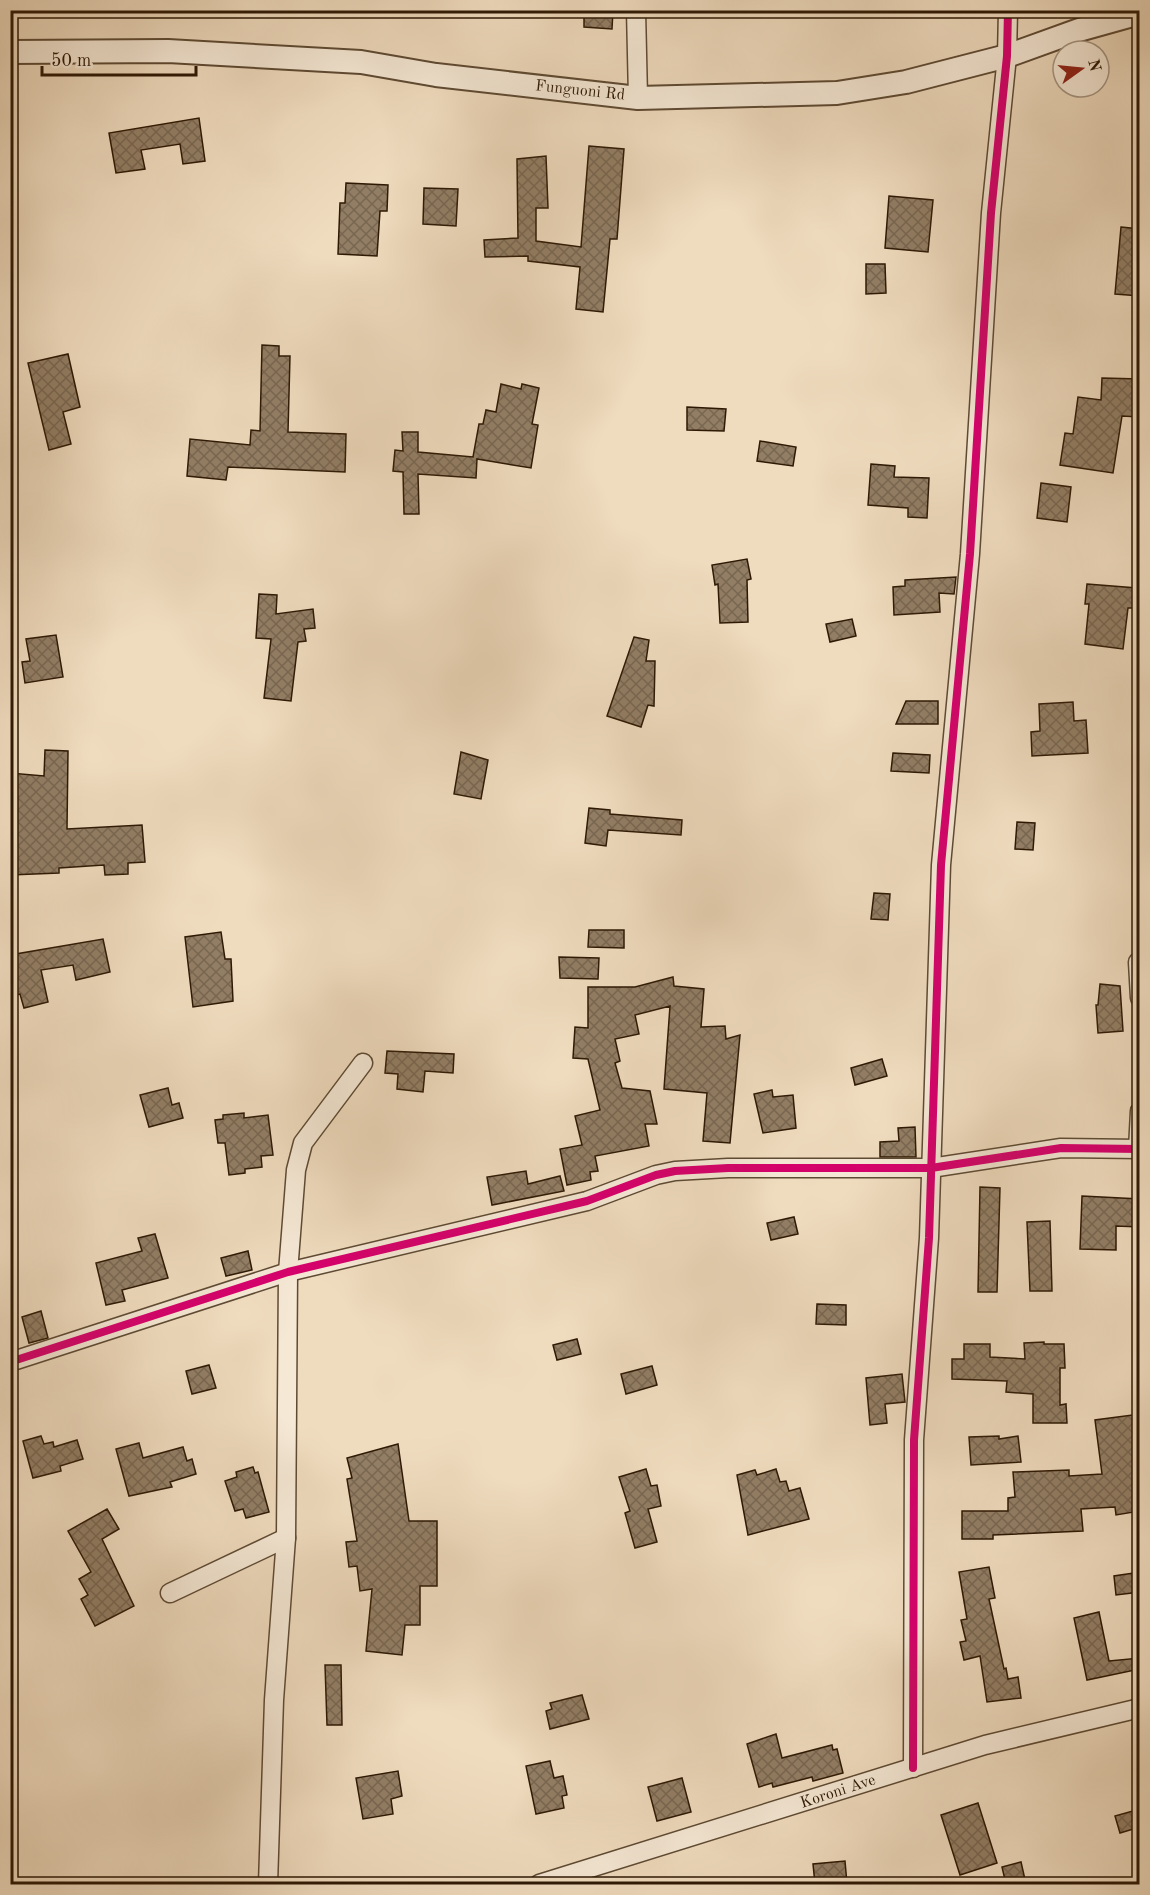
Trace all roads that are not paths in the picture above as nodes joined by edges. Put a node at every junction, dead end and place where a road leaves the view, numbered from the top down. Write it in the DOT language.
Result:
graph roads {
  1 [pos="636,10"];
  2 [pos="1008,10"];
  3 [pos="1140,13"];
  4 [pos="10,52"];
  5 [pos="1007,56"];
  6 [pos="638,98"];
  7 [pos="1138,962"];
  8 [pos="1140,998"];
  9 [pos="363,1063"];
  10 [pos="1140,1112"];
  11 [pos="1139,1149"];
  12 [pos="931,1168"];
  13 [pos="288,1272"];
  14 [pos="10,1362"];
  15 [pos="286,1538"];
  16 [pos="170,1593"];
  17 [pos="1140,1708"];
  18 [pos="913,1768"];
  19 [pos="268,1884"];
  20 [pos="539,1884"];
  1 -- 6 [label="street"];
  2 -- 5 [label="street"];
  3 -- 5 [label="street, Funguoni Rd"];
  4 -- 6 [label="street, Funguoni Rd"];
  5 -- 6 [label="street, Funguoni Rd"];
  5 -- 12 [label="street"];
  7 -- 8 [label="street"];
  9 -- 13 [label="street"];
  10 -- 11 [label="street"];
  11 -- 12 [label="street"];
  12 -- 13 [label="street"];
  12 -- 18 [label="street"];
  13 -- 14 [label="street"];
  13 -- 15 [label="street"];
  15 -- 16 [label="street"];
  15 -- 19 [label="street"];
  17 -- 18 [label="street, Koroni Ave"];
  18 -- 20 [label="street, Koroni Ave"];
}
